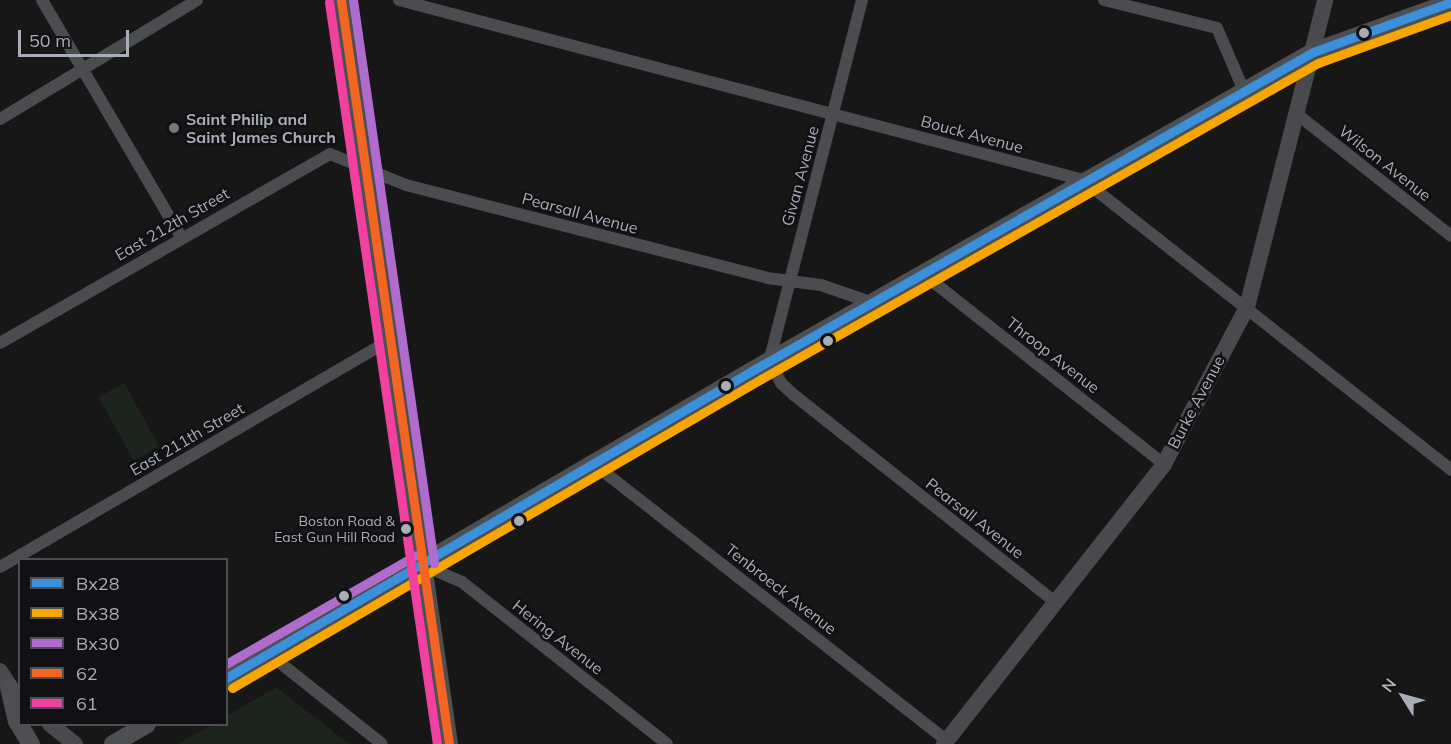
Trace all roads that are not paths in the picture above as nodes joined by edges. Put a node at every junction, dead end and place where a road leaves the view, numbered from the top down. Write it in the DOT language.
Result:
graph roads {
  1 [pos="42,0"];
  2 [pos="197,0"];
  3 [pos="341,0"];
  4 [pos="399,0"];
  5 [pos="862,0"];
  6 [pos="1104,0"];
  7 [pos="1325,0"];
  8 [pos="1451,2"];
  9 [pos="1313,52"];
  10 [pos="83,70"];
  11 [pos="1244,91"];
  12 [pos="833,114"];
  13 [pos="1298,115"];
  14 [pos="0,119"];
  15 [pos="364,168"];
  16 [pos="1083,180"];
  17 [pos="1451,236"];
  18 [pos="181,237"];
  19 [pos="922,273"];
  20 [pos="790,280"];
  21 [pos="870,302"];
  22 [pos="1246,306"];
  23 [pos="390,340"];
  24 [pos="0,343"];
  25 [pos="769,361"];
  26 [pos="594,464"];
  27 [pos="1164,464"];
  28 [pos="1451,470"];
  29 [pos="422,565"];
  30 [pos="0,567"];
  31 [pos="1056,603"];
  32 [pos="269,654"];
  33 [pos="0,670"];
  34 [pos="228,677"];
  35 [pos="14,693"];
  36 [pos="18,723"];
  37 [pos="20,726"];
  38 [pos="52,726"];
  39 [pos="144,726"];
  40 [pos="946,742"];
  41 [pos="32,744"];
  42 [pos="75,744"];
  43 [pos="113,744"];
  44 [pos="382,744"];
  45 [pos="449,744"];
  46 [pos="667,744"];
  1 -- 10 [label="street"];
  2 -- 10 [label="street"];
  3 -- 15 [label="main road"];
  4 -- 12 [label="street, Bouck Avenue"];
  5 -- 12 [label="street, Givan Avenue"];
  6 -- 11 [label="street"];
  7 -- 9 [label="main road, Burke Avenue"];
  8 -- 9 [label="main road"];
  9 -- 11 [label="main road"];
  9 -- 13 [label="main road, Burke Avenue"];
  10 -- 14 [label="street"];
  10 -- 18 [label="street"];
  11 -- 16 [label="main road"];
  12 -- 16 [label="street, Bouck Avenue"];
  12 -- 20 [label="street, Givan Avenue"];
  13 -- 17 [label="street, Wilson Avenue"];
  13 -- 22 [label="main road, Burke Avenue"];
  15 -- 18 [label="street, East 212th Street"];
  15 -- 20 [label="street, Pearsall Avenue"];
  15 -- 23 [label="main road"];
  16 -- 19 [label="main road"];
  16 -- 22 [label="street, Bouck Avenue"];
  18 -- 24 [label="street, East 212th Street"];
  19 -- 21 [label="main road"];
  19 -- 27 [label="street, Throop Avenue"];
  20 -- 21 [label="street, Pearsall Avenue"];
  20 -- 25 [label="street, Givan Avenue"];
  21 -- 25 [label="main road"];
  22 -- 27 [label="main road, Burke Avenue"];
  22 -- 28 [label="street, Bouck Avenue"];
  23 -- 29 [label="main road"];
  23 -- 30 [label="street, East 211th Street"];
  25 -- 26 [label="main road"];
  25 -- 31 [label="street, Pearsall Avenue"];
  26 -- 29 [label="main road"];
  26 -- 40 [label="street, Tenbroeck Avenue"];
  27 -- 31 [label="main road, Burke Avenue"];
  29 -- 32 [label="main road"];
  29 -- 45 [label="main road"];
  29 -- 46 [label="street, Hering Avenue"];
  31 -- 40 [label="main road, Burke Avenue"];
  32 -- 34 [label="main road"];
  32 -- 44 [label="street"];
  33 -- 35 [label="main road"];
  35 -- 36 [label="main road"];
  37 -- 41 [label="main road"];
  38 -- 42 [label="main road"];
  39 -- 43 [label="main road"];
}
